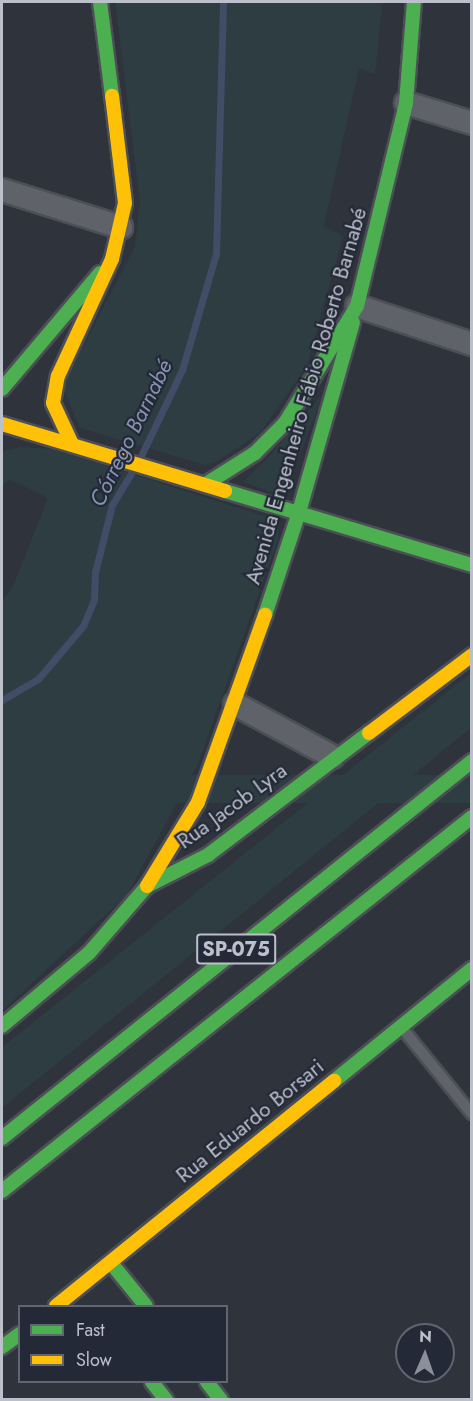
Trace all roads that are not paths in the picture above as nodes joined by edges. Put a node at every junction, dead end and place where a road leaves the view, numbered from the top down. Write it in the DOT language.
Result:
graph roads {
  1 [pos="100,2"];
  2 [pos="414,2"];
  3 [pos="406,103"];
  4 [pos="471,123"];
  5 [pos="2,190"];
  6 [pos="122,227"];
  7 [pos="112,259"];
  8 [pos="357,306"];
  9 [pos="471,344"];
  10 [pos="2,389"];
  11 [pos="2,424"];
  12 [pos="4,440"];
  13 [pos="78,446"];
  14 [pos="206,484"];
  15 [pos="299,512"];
  16 [pos="471,565"];
  17 [pos="471,655"];
  18 [pos="236,704"];
  19 [pos="333,757"];
  20 [pos="471,761"];
  21 [pos="471,817"];
  22 [pos="147,885"];
  23 [pos="471,969"];
  24 [pos="400,1025"];
  25 [pos="2,1026"];
  26 [pos="124,1092"];
  27 [pos="471,1114"];
  28 [pos="2,1138"];
  29 [pos="2,1191"];
  30 [pos="2,1204"];
  31 [pos="111,1263"];
  32 [pos="58,1305"];
  33 [pos="145,1305"];
  34 [pos="18,1335"];
  35 [pos="2,1347"];
  36 [pos="153,1383"];
  37 [pos="208,1383"];
  38 [pos="166,1400"];
  39 [pos="221,1400"];
  1 -- 6 [label="main road"];
  2 -- 3 [label="main road, Avenida Engenheiro Fábio Roberto Barnabé"];
  3 -- 4 [label="street"];
  3 -- 8 [label="main road, Avenida Engenheiro Fábio Roberto Barnabé"];
  5 -- 6 [label="street"];
  6 -- 7 [label="main road"];
  7 -- 10 [label="main road"];
  7 -- 13 [label="main road"];
  8 -- 9 [label="street"];
  8 -- 14 [label="main road"];
  8 -- 15 [label="main road, Avenida Engenheiro Fábio Roberto Barnabé"];
  11 -- 13 [label="main road"];
  12 -- 13 [label="main road"];
  13 -- 14 [label="main road"];
  14 -- 15 [label="main road"];
  15 -- 16 [label="main road"];
  15 -- 18 [label="main road, Avenida Engenheiro Fábio Roberto Barnabé"];
  17 -- 19 [label="main road, Rua Jacob Lyra"];
  18 -- 19 [label="street"];
  18 -- 22 [label="main road, Avenida Engenheiro Fábio Roberto Barnabé"];
  19 -- 22 [label="main road, Rua Jacob Lyra"];
  20 -- 28 [label="main road, SP-075"];
  21 -- 26 [label="main road, SP-075"];
  22 -- 25 [label="main road, Rua Jacob Lyra"];
  23 -- 24 [label="main road, Rua Eduardo Borsari"];
  24 -- 27 [label="lane"];
  24 -- 31 [label="main road, Rua Eduardo Borsari"];
  26 -- 29 [label="main road, SP-075"];
  26 -- 30 [label="main road"];
  31 -- 32 [label="main road, Rua Eduardo Borsari"];
  31 -- 33 [label="main road"];
  34 -- 35 [label="main road"];
  36 -- 38 [label="main road"];
  37 -- 39 [label="main road"];
}
